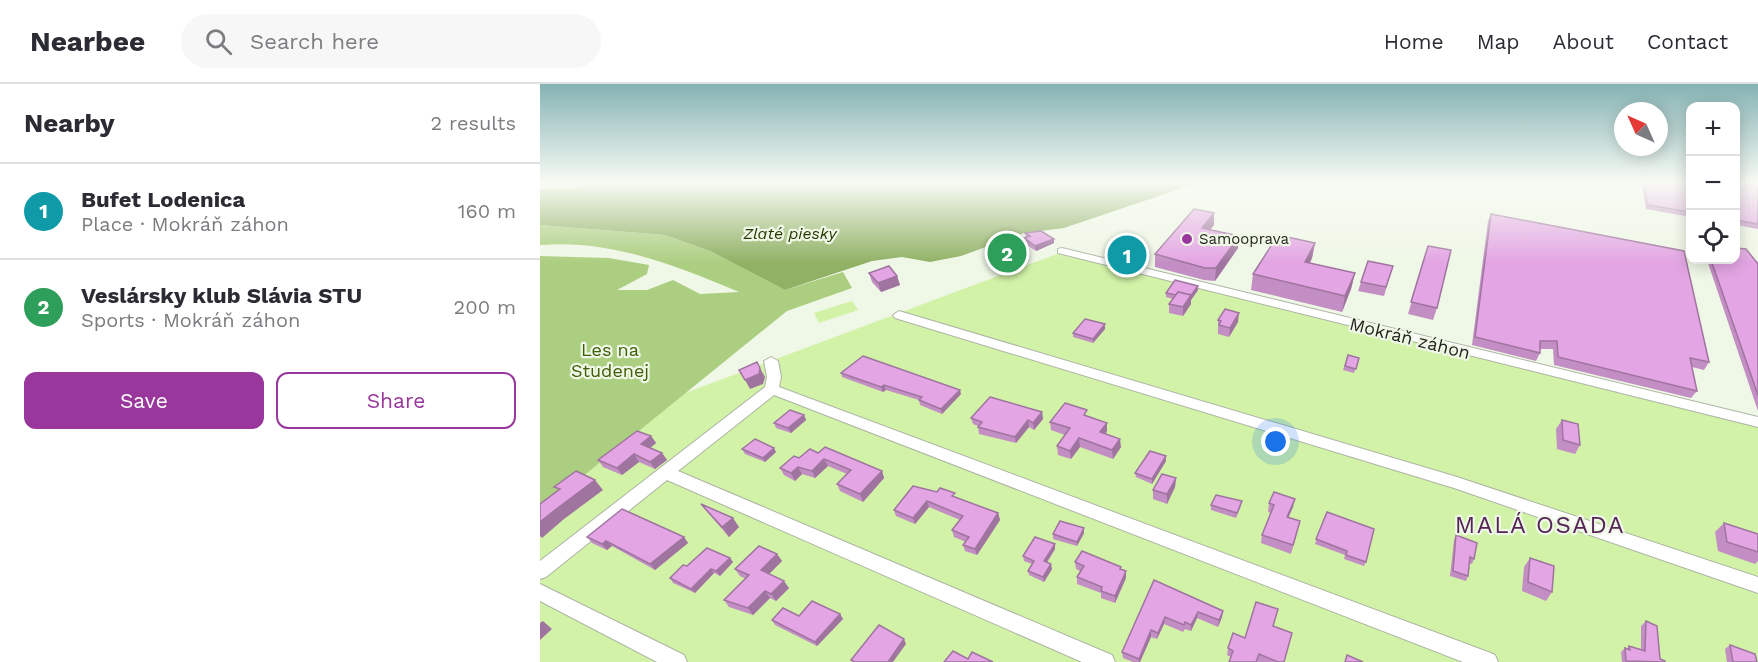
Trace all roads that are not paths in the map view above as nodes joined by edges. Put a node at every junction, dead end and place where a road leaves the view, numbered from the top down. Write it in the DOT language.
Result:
graph roads {
  1 [pos="1062,251"];
  2 [pos="899,315"];
  3 [pos="771,361"];
  4 [pos="772,389"];
  5 [pos="1758,422"];
  6 [pos="665,472"];
  7 [pos="540,571"];
  8 [pos="1758,585"];
  9 [pos="540,592"];
  10 [pos="677,662"];
  11 [pos="1105,662"];
  12 [pos="1488,662"];
  1 -- 5 [label="street, Mokráň záhon"];
  2 -- 8 [label="street"];
  3 -- 4 [label="street"];
  4 -- 6 [label="street"];
  4 -- 12 [label="street"];
  6 -- 7 [label="street"];
  6 -- 11 [label="street"];
  9 -- 10 [label="street"];
}
